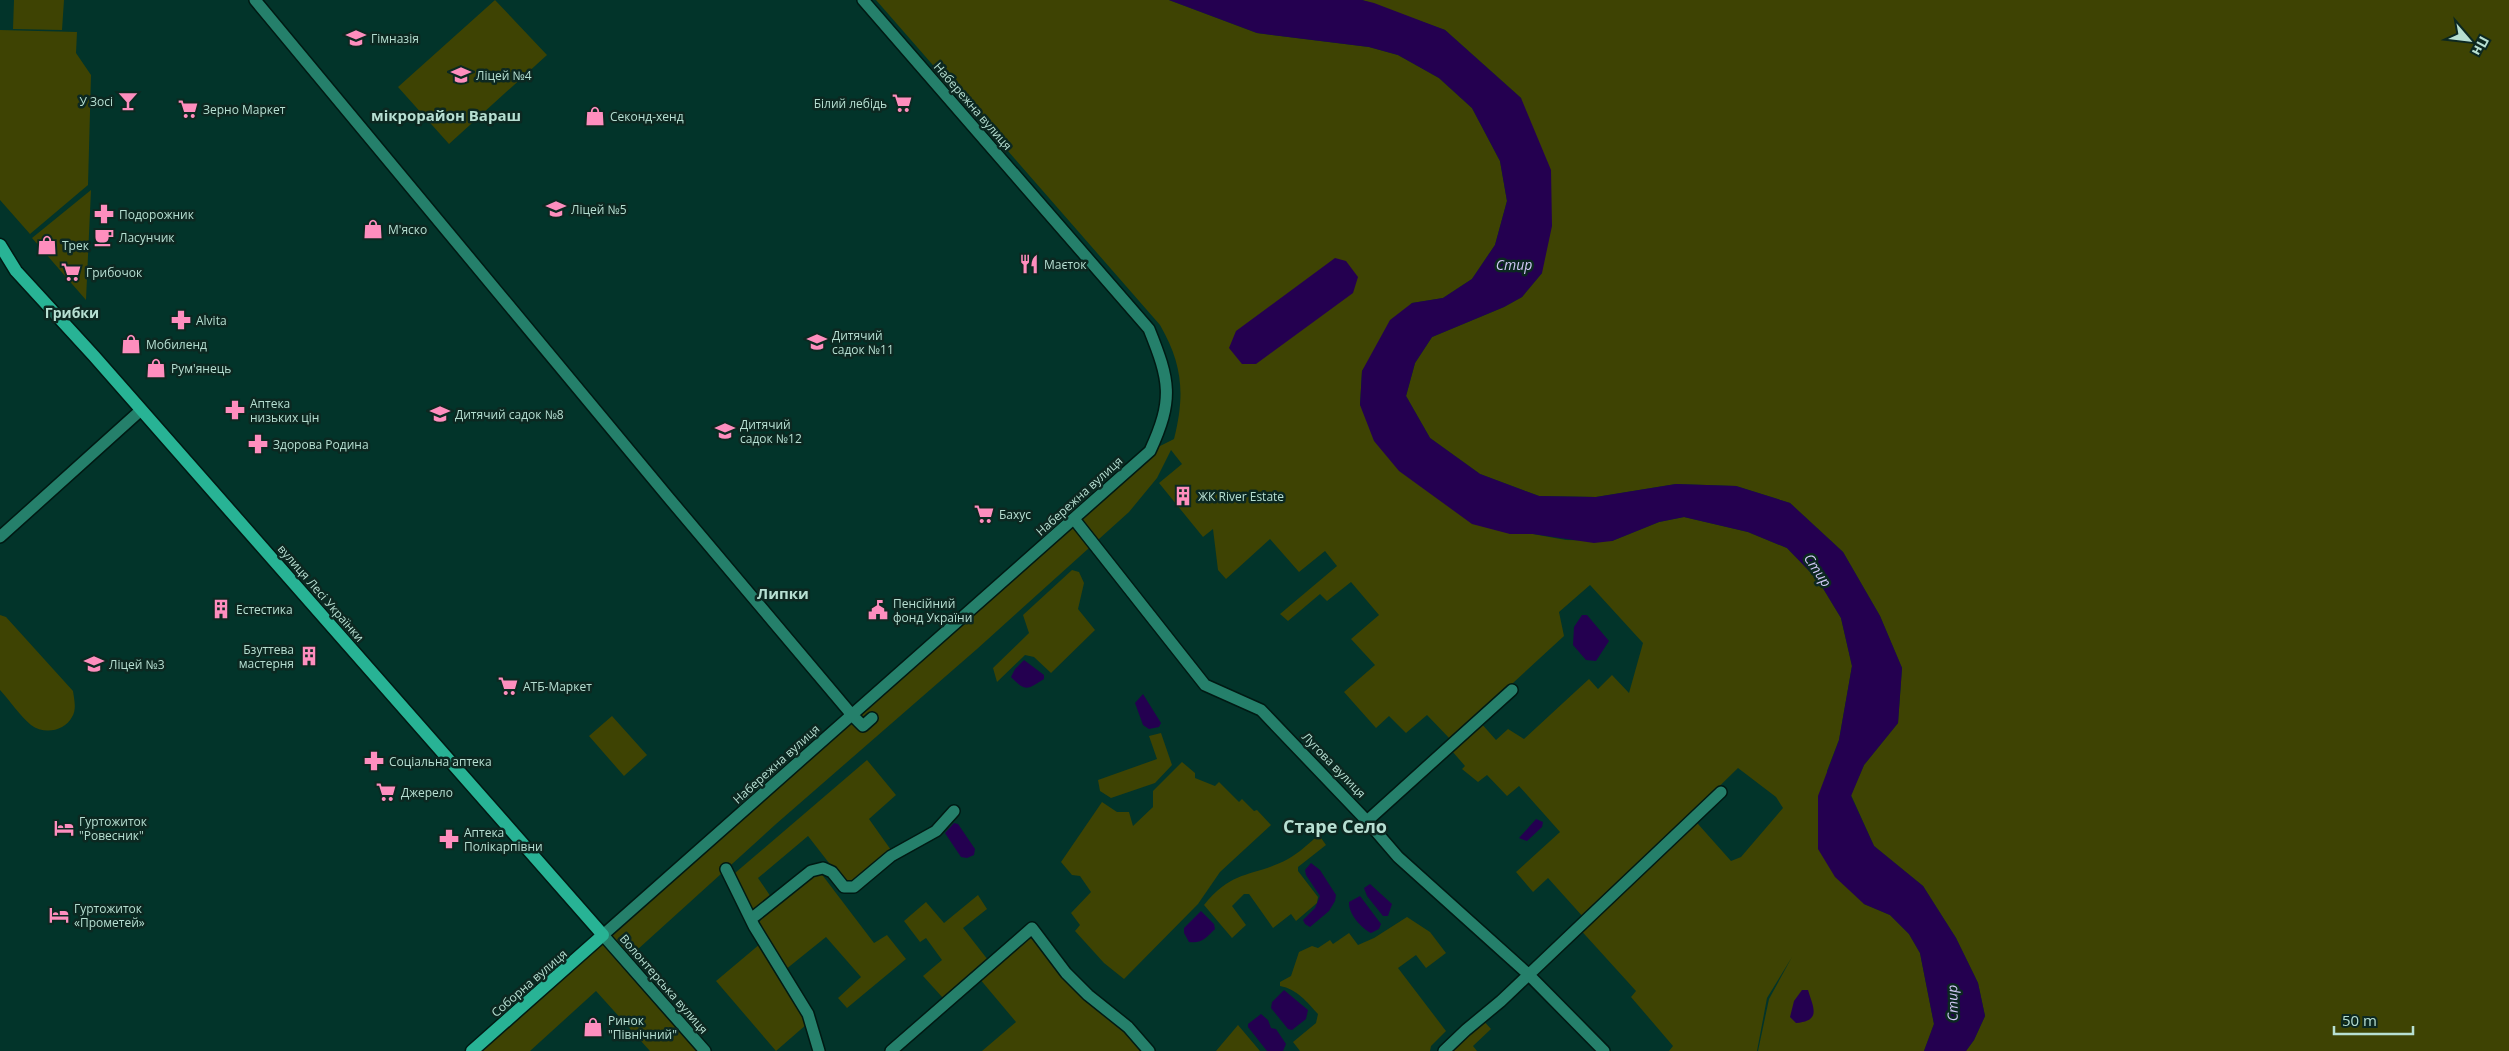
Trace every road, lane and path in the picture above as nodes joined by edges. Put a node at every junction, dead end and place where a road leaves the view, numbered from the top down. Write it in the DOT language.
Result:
graph roads {
  1 [pos="255,0"];
  2 [pos="863,0"];
  3 [pos="0,245"];
  4 [pos="0,259"];
  5 [pos="16,271"];
  6 [pos="142,410"];
  7 [pos="1074,519"];
  8 [pos="0,537"];
  9 [pos="1512,690"];
  10 [pos="852,715"];
  11 [pos="872,718"];
  12 [pos="1720,792"];
  13 [pos="954,811"];
  14 [pos="1368,821"];
  15 [pos="726,870"];
  16 [pos="750,919"];
  17 [pos="603,935"];
  18 [pos="1528,974"];
  19 [pos="472,1051"];
  20 [pos="705,1051"];
  21 [pos="819,1051"];
  22 [pos="891,1051"];
  23 [pos="1149,1051"];
  24 [pos="1444,1051"];
  25 [pos="1604,1051"];
  1 -- 10 [label="street"];
  2 -- 7 [label="street, Набережна вулиця"];
  3 -- 5 [label="main road"];
  4 -- 5 [label="main road"];
  5 -- 6 [label="main road, вулиця Лесі Українки"];
  6 -- 8 [label="street"];
  6 -- 17 [label="main road, вулиця Лесі Українки"];
  7 -- 10 [label="street, Набережна вулиця"];
  7 -- 14 [label="street, Лугова вулиця"];
  9 -- 14 [label="street"];
  10 -- 11 [label="street"];
  10 -- 17 [label="street, Набережна вулиця"];
  12 -- 18 [label="street"];
  13 -- 16 [label="street"];
  14 -- 18 [label="street, Лугова вулиця"];
  15 -- 16 [label="street"];
  16 -- 21 [label="street"];
  17 -- 19 [label="main road, Соборна вулиця"];
  17 -- 20 [label="street, Волонтерська вулиця"];
  18 -- 24 [label="street"];
  18 -- 25 [label="street, Лугова вулиця"];
  22 -- 23 [label="street"];
}
